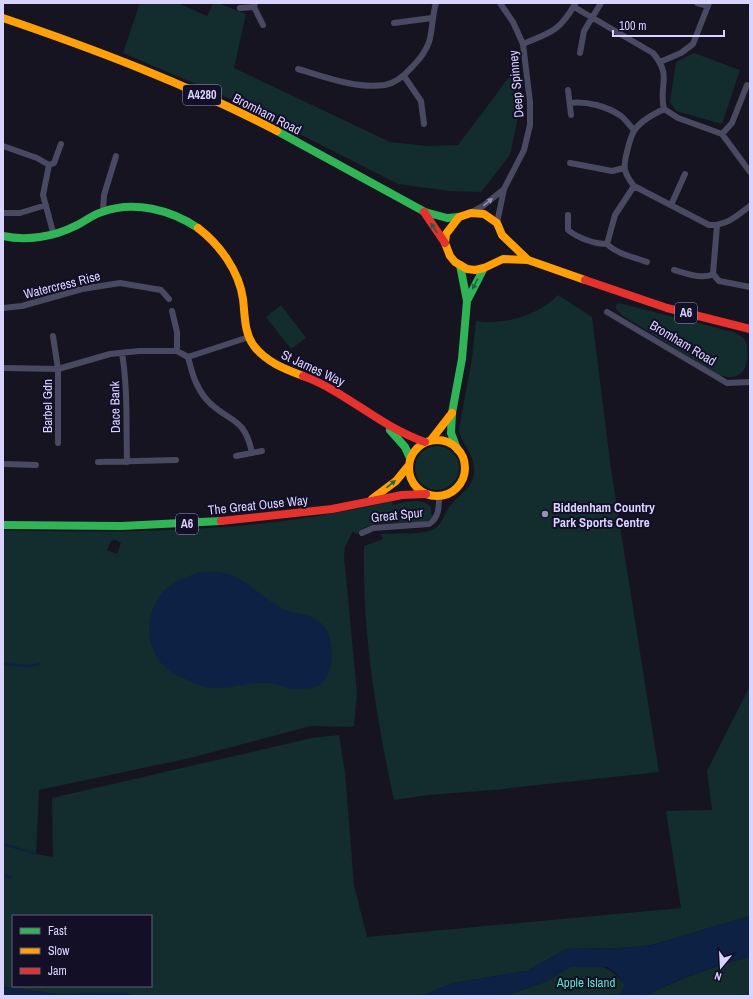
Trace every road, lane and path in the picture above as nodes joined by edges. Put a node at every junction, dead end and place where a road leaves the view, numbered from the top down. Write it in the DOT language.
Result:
graph roads {
  1 [pos="436,3"];
  2 [pos="500,3"];
  3 [pos="601,3"];
  4 [pos="697,3"];
  5 [pos="255,5"];
  6 [pos="575,5"];
  7 [pos="708,5"];
  8 [pos="240,8"];
  9 [pos="3,18"];
  10 [pos="432,18"];
  11 [pos="591,18"];
  12 [pos="394,23"];
  13 [pos="263,25"];
  14 [pos="523,44"];
  15 [pos="580,53"];
  16 [pos="660,62"];
  17 [pos="298,69"];
  18 [pos="404,76"];
  19 [pos="747,85"];
  20 [pos="568,90"];
  21 [pos="570,103"];
  22 [pos="664,109"];
  23 [pos="571,115"];
  24 [pos="424,124"];
  25 [pos="634,130"];
  26 [pos="722,134"];
  27 [pos="61,144"];
  28 [pos="3,146"];
  29 [pos="116,156"];
  30 [pos="570,163"];
  31 [pos="49,165"];
  32 [pos="624,168"];
  33 [pos="750,172"];
  34 [pos="685,174"];
  35 [pos="634,186"];
  36 [pos="504,189"];
  37 [pos="46,205"];
  38 [pos="671,205"];
  39 [pos="750,206"];
  40 [pos="103,210"];
  41 [pos="424,212"];
  42 [pos="3,213"];
  43 [pos="471,213"];
  44 [pos="568,215"];
  45 [pos="459,216"];
  46 [pos="497,223"];
  47 [pos="717,225"];
  48 [pos="53,232"];
  49 [pos="502,235"];
  50 [pos="3,236"];
  51 [pos="445,243"];
  52 [pos="606,244"];
  53 [pos="528,260"];
  54 [pos="493,262"];
  55 [pos="647,262"];
  56 [pos="460,265"];
  57 [pos="484,268"];
  58 [pos="674,270"];
  59 [pos="713,274"];
  60 [pos="750,287"];
  61 [pos="169,299"];
  62 [pos="467,301"];
  63 [pos="3,308"];
  64 [pos="172,311"];
  65 [pos="607,312"];
  66 [pos="750,329"];
  67 [pos="53,336"];
  68 [pos="249,337"];
  69 [pos="177,352"];
  70 [pos="122,353"];
  71 [pos="188,357"];
  72 [pos="3,368"];
  73 [pos="58,369"];
  74 [pos="750,382"];
  75 [pos="452,413"];
  76 [pos="387,427"];
  77 [pos="428,441"];
  78 [pos="58,443"];
  79 [pos="457,449"];
  80 [pos="262,451"];
  81 [pos="252,453"];
  82 [pos="236,456"];
  83 [pos="176,460"];
  84 [pos="98,462"];
  85 [pos="127,462"];
  86 [pos="410,462"];
  87 [pos="3,464"];
  88 [pos="36,465"];
  89 [pos="426,494"];
  90 [pos="439,496"];
  91 [pos="370,501"];
  92 [pos="3,524"];
  93 [pos="362,533"];
  1 -- 10 [label="street"];
  2 -- 14 [label="street, Deep Spinney"];
  3 -- 11 [label="street"];
  4 -- 7 [label="street"];
  5 -- 8 [label="street"];
  5 -- 13 [label="street"];
  6 -- 11 [label="street"];
  6 -- 14 [label="street"];
  7 -- 16 [label="street"];
  9 -- 41 [label="main road, Bromham Road / A4280"];
  10 -- 12 [label="street"];
  10 -- 18 [label="street"];
  11 -- 15 [label="street"];
  11 -- 16 [label="street"];
  14 -- 36 [label="street, Deep Spinney"];
  16 -- 22 [label="street"];
  17 -- 18 [label="street"];
  18 -- 24 [label="street"];
  19 -- 26 [label="street"];
  20 -- 21 [label="street"];
  21 -- 23 [label="street"];
  21 -- 25 [label="street"];
  22 -- 25 [label="street"];
  22 -- 26 [label="street"];
  25 -- 32 [label="street"];
  26 -- 33 [label="street"];
  27 -- 31 [label="street"];
  28 -- 31 [label="street"];
  29 -- 40 [label="street"];
  30 -- 32 [label="street"];
  31 -- 37 [label="street"];
  32 -- 35 [label="street"];
  34 -- 38 [label="street"];
  35 -- 38 [label="street"];
  35 -- 52 [label="street"];
  43 -- 36 [label="street, Deep Spinney, one-way"];
  36 -- 46 [label="street, Deep Spinney"];
  37 -- 42 [label="street"];
  37 -- 48 [label="street"];
  38 -- 47 [label="street"];
  39 -- 47 [label="street"];
  40 -- 48 [label="main road, St James Way"];
  40 -- 68 [label="main road, St James Way"];
  41 -- 45 [label="main road, Bromham Road / A4280"];
  51 -- 41 [label="main road, Bromham Road / A4280, one-way"];
  43 -- 45 [label="main road"];
  43 -- 46 [label="main road"];
  44 -- 52 [label="street"];
  45 -- 51 [label="main road"];
  46 -- 49 [label="main road"];
  47 -- 59 [label="street"];
  48 -- 50 [label="main road, St James Way"];
  49 -- 53 [label="main road, A6"];
  49 -- 54 [label="main road"];
  51 -- 56 [label="main road"];
  52 -- 55 [label="street"];
  53 -- 54 [label="main road, A6"];
  53 -- 66 [label="main road, A6"];
  54 -- 57 [label="main road"];
  56 -- 57 [label="main road"];
  56 -- 62 [label="main road, A6"];
  57 -- 62 [label="main road, A6, one-way"];
  58 -- 59 [label="street"];
  59 -- 60 [label="street"];
  61 -- 63 [label="street, Watercress Rise"];
  62 -- 75 [label="main road, A6"];
  64 -- 69 [label="street"];
  65 -- 74 [label="street, Bromham Road"];
  67 -- 73 [label="street, Barbel Gdn"];
  68 -- 71 [label="street"];
  68 -- 76 [label="main road, St James Way"];
  69 -- 70 [label="street"];
  69 -- 71 [label="street"];
  70 -- 73 [label="street"];
  70 -- 85 [label="street, Dace Bank"];
  71 -- 81 [label="street"];
  72 -- 73 [label="street"];
  73 -- 78 [label="street, Barbel Gdn"];
  75 -- 77 [label="main road, A6"];
  75 -- 79 [label="main road, A6"];
  76 -- 77 [label="main road"];
  76 -- 86 [label="main road"];
  77 -- 79 [label="main road"];
  77 -- 86 [label="main road, A6"];
  79 -- 90 [label="main road, A6"];
  80 -- 81 [label="street"];
  81 -- 82 [label="street"];
  83 -- 85 [label="street"];
  84 -- 85 [label="street"];
  86 -- 89 [label="main road"];
  91 -- 86 [label="main road, The Great Ouse Way / A6, one-way"];
  87 -- 88 [label="street"];
  89 -- 90 [label="main road, A6"];
  89 -- 91 [label="main road, The Great Ouse Way / A6"];
  90 -- 93 [label="street, Great Spur"];
  91 -- 92 [label="main road, The Great Ouse Way / A6"];
}
